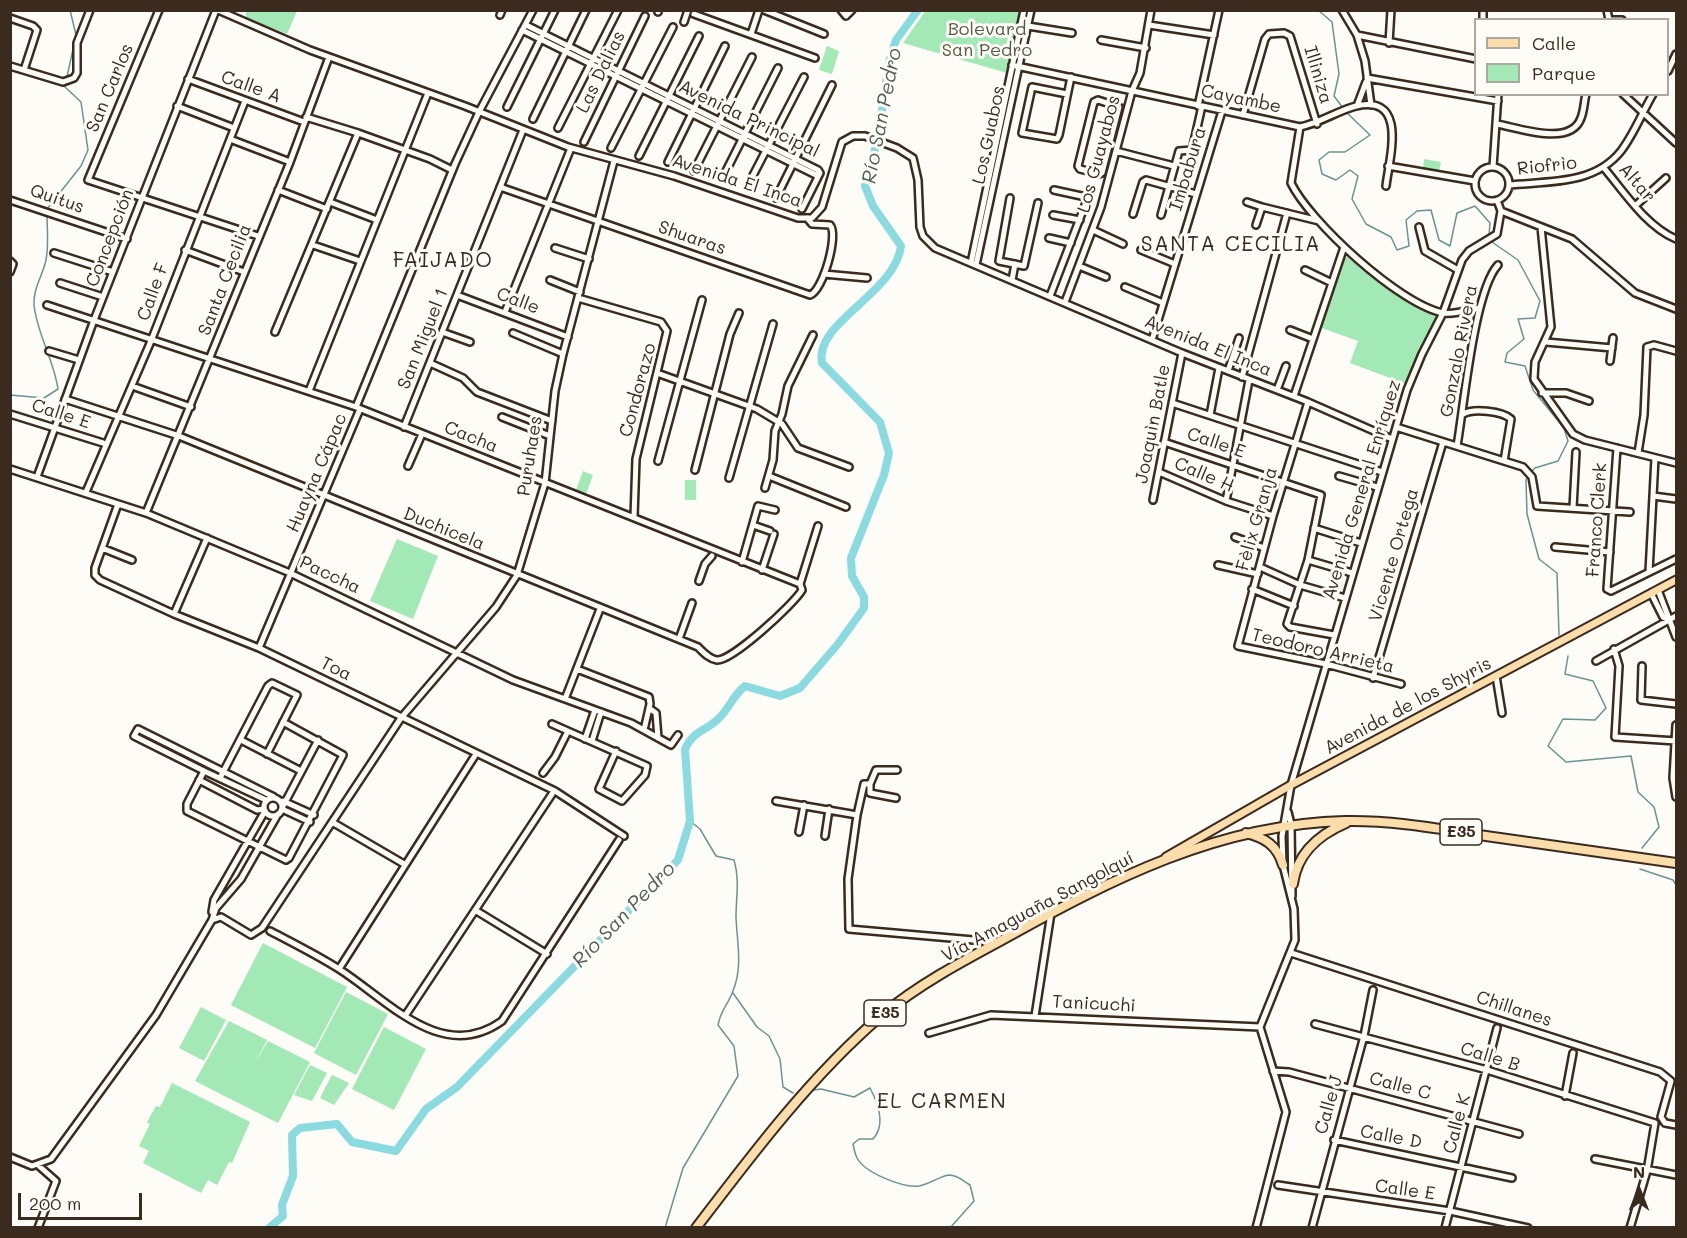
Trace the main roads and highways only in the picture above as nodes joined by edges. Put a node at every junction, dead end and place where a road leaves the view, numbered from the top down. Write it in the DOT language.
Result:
graph roads {
  1 [pos="1677,580"];
  2 [pos="1350,821"];
  3 [pos="1245,832"];
  4 [pos="1156,863"];
  5 [pos="1677,863"];
  6 [pos="1283,865"];
  7 [pos="1293,884"];
  8 [pos="696,1227"];
  1 -- 4 [label="main road, Avenida de los Shyris"];
  2 -- 3 [label="highway, E35"];
  2 -- 5 [label="highway, E35"];
  2 -- 7 [label="highway"];
  3 -- 4 [label="highway, Vía Amaguaña Sangolquí / E35"];
  3 -- 6 [label="highway"];
  4 -- 8 [label="highway, Vía Amaguaña Sangolquí / E35"];
}
